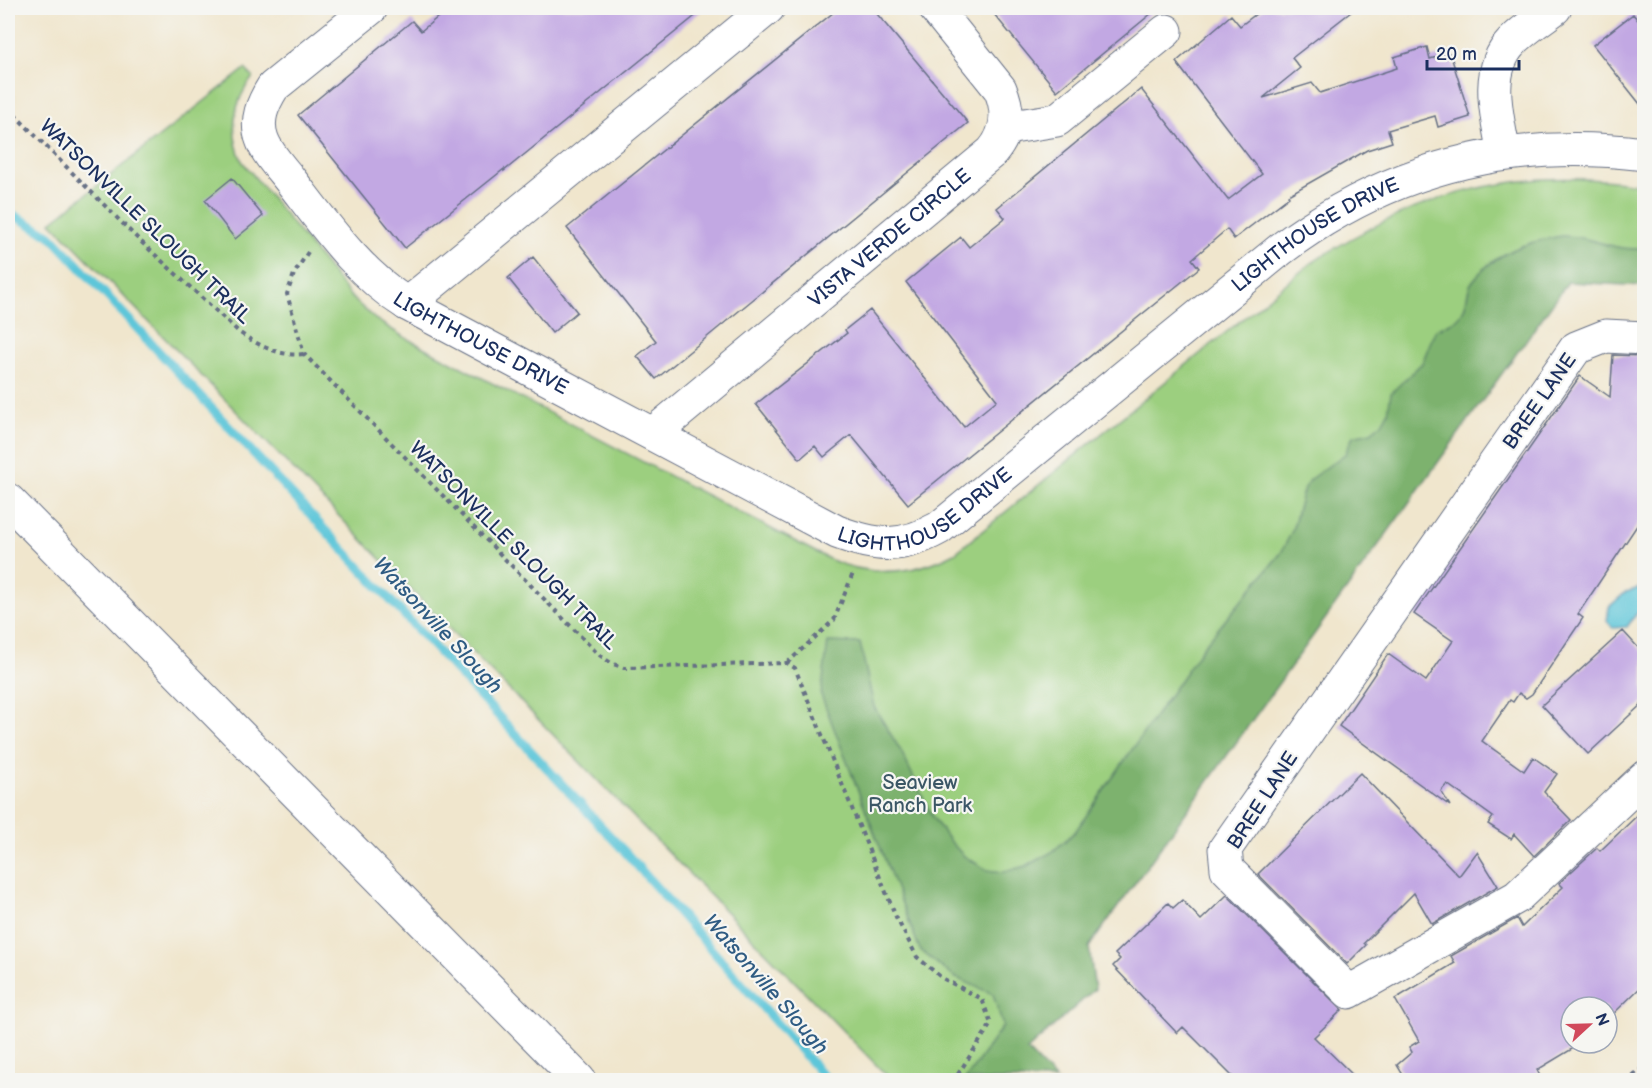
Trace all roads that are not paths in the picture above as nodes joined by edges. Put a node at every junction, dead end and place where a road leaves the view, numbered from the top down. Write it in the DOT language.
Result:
graph roads {
  1 [pos="371,8"];
  2 [pos="768,8"];
  3 [pos="935,8"];
  4 [pos="1555,8"];
  5 [pos="1167,31"];
  6 [pos="1006,128"];
  7 [pos="1504,154"];
  8 [pos="1644,154"];
  9 [pos="407,304"];
  10 [pos="1644,338"];
  11 [pos="654,433"];
  12 [pos="8,500"];
  13 [pos="1644,778"];
  14 [pos="579,1080"];
  1 -- 9 [label="street, LIGHTHOUSE DRIVE"];
  2 -- 9 [label="street"];
  3 -- 6 [label="street"];
  4 -- 7 [label="street"];
  5 -- 6 [label="street"];
  6 -- 11 [label="street, VISTA VERDE CIRCLE"];
  7 -- 8 [label="street, LIGHTHOUSE DRIVE"];
  7 -- 11 [label="street, LIGHTHOUSE DRIVE"];
  9 -- 11 [label="street, LIGHTHOUSE DRIVE"];
  10 -- 13 [label="street, BREE LANE"];
  12 -- 14 [label="street"];
}
